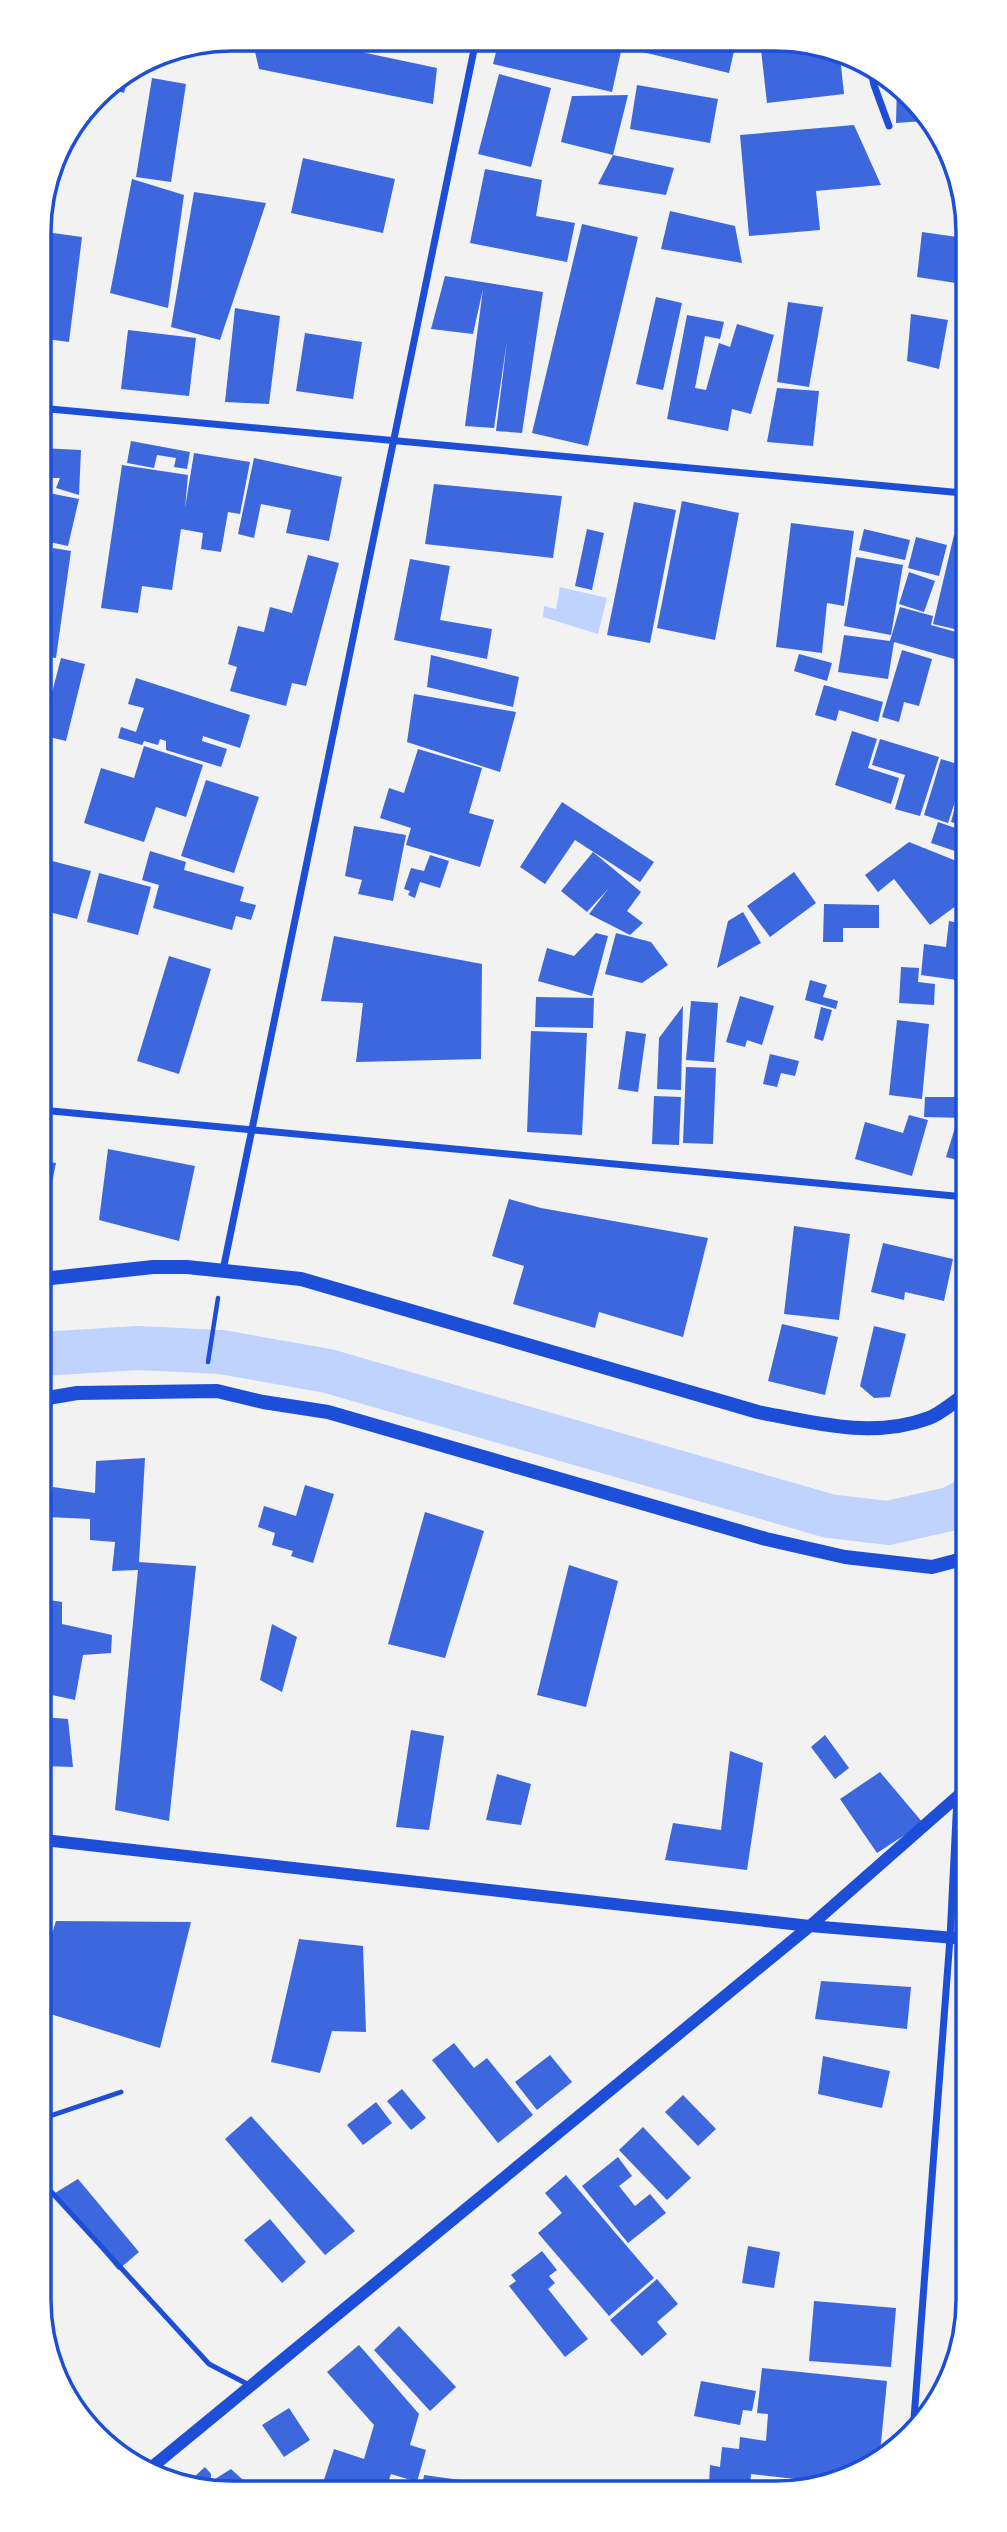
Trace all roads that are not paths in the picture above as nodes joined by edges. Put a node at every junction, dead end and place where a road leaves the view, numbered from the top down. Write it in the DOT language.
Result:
graph roads {
  1 [pos="474,51"];
  2 [pos="873,79"];
  3 [pos="889,126"];
  4 [pos="51,409"];
  5 [pos="393,440"];
  6 [pos="956,492"];
  7 [pos="51,1111"];
  8 [pos="251,1130"];
  9 [pos="956,1196"];
  10 [pos="223,1270"];
  11 [pos="51,1278"];
  12 [pos="51,1397"];
  13 [pos="956,1400"];
  14 [pos="956,1561"];
  15 [pos="956,1798"];
  16 [pos="956,1840"];
  17 [pos="51,1841"];
  18 [pos="954,1855"];
  19 [pos="810,1926"];
  20 [pos="950,1938"];
  21 [pos="956,1938"];
  22 [pos="121,2092"];
  23 [pos="51,2116"];
  24 [pos="51,2193"];
  25 [pos="251,2386"];
  26 [pos="915,2415"];
  27 [pos="155,2464"];
  1 -- 5 [label="street"];
  2 -- 3 [label="street"];
  4 -- 5 [label="street"];
  5 -- 6 [label="street"];
  5 -- 8 [label="street"];
  7 -- 8 [label="street"];
  8 -- 9 [label="street"];
  8 -- 10 [label="street"];
  10 -- 11 [label="main road"];
  10 -- 13 [label="main road"];
  12 -- 14 [label="main road"];
  15 -- 19 [label="street"];
  16 -- 18 [label="street"];
  17 -- 19 [label="street"];
  18 -- 20 [label="street"];
  19 -- 20 [label="street"];
  19 -- 25 [label="street"];
  20 -- 21 [label="street"];
  20 -- 26 [label="street"];
  22 -- 23 [label="lane"];
  24 -- 25 [label="lane"];
  25 -- 27 [label="street"];
}
